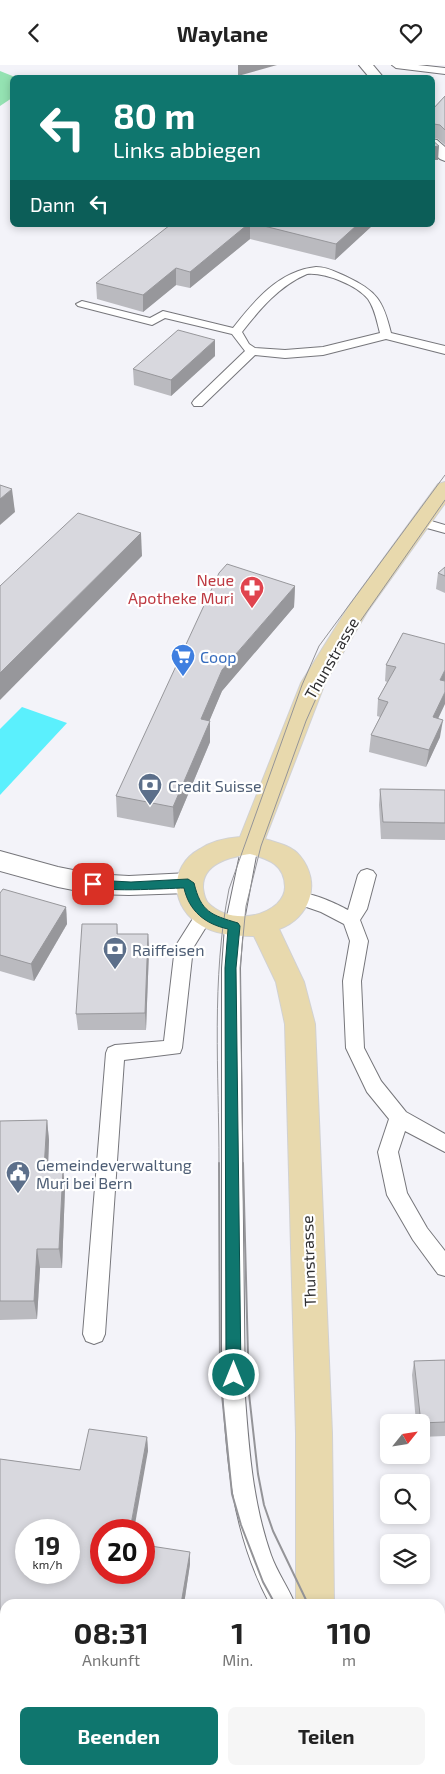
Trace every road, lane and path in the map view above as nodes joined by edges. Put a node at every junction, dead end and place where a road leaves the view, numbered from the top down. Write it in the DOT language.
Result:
graph roads {
  1 [pos="366,65"];
  2 [pos="396,65"];
  3 [pos="445,71"];
  4 [pos="374,75"];
  5 [pos="435,146"];
  6 [pos="445,156"];
  7 [pos="82,304"];
  8 [pos="236,332"];
  9 [pos="386,335"];
  10 [pos="445,349"];
  11 [pos="252,351"];
  12 [pos="198,403"];
  13 [pos="445,488"];
  14 [pos="421,522"];
  15 [pos="445,529"];
  16 [pos="250,845"];
  17 [pos="2,866"];
  18 [pos="366,875"];
  19 [pos="188,883"];
  20 [pos="298,898"];
  21 [pos="205,914"];
  22 [pos="351,920"];
  23 [pos="249,926"];
  24 [pos="399,1119"];
  25 [pos="445,1144"];
  26 [pos="445,1267"];
  27 [pos="94,1334"];
  28 [pos="281,1599"];
  29 [pos="315,1599"];
  1 -- 4 [label="street"];
  2 -- 3 [label="lane"];
  5 -- 6 [label="street"];
  7 -- 8 [label="lane"];
  8 -- 9 [label="lane"];
  8 -- 11 [label="lane"];
  9 -- 10 [label="lane"];
  9 -- 11 [label="lane"];
  11 -- 12 [label="lane"];
  13 -- 14 [label="main road, Thunstrasse"];
  14 -- 15 [label="lane"];
  14 -- 16 [label="main road, Thunstrasse"];
  16 -- 19 [label="main road"];
  16 -- 20 [label="main road"];
  16 -- 23 [label="lane"];
  17 -- 19 [label="street"];
  18 -- 22 [label="lane"];
  19 -- 21 [label="main road"];
  20 -- 22 [label="lane"];
  20 -- 23 [label="main road"];
  21 -- 23 [label="main road"];
  21 -- 27 [label="lane"];
  22 -- 24 [label="lane"];
  23 -- 28 [label="lane"];
  23 -- 29 [label="main road, Thunstrasse"];
  24 -- 25 [label="lane"];
  24 -- 26 [label="lane"];
}
